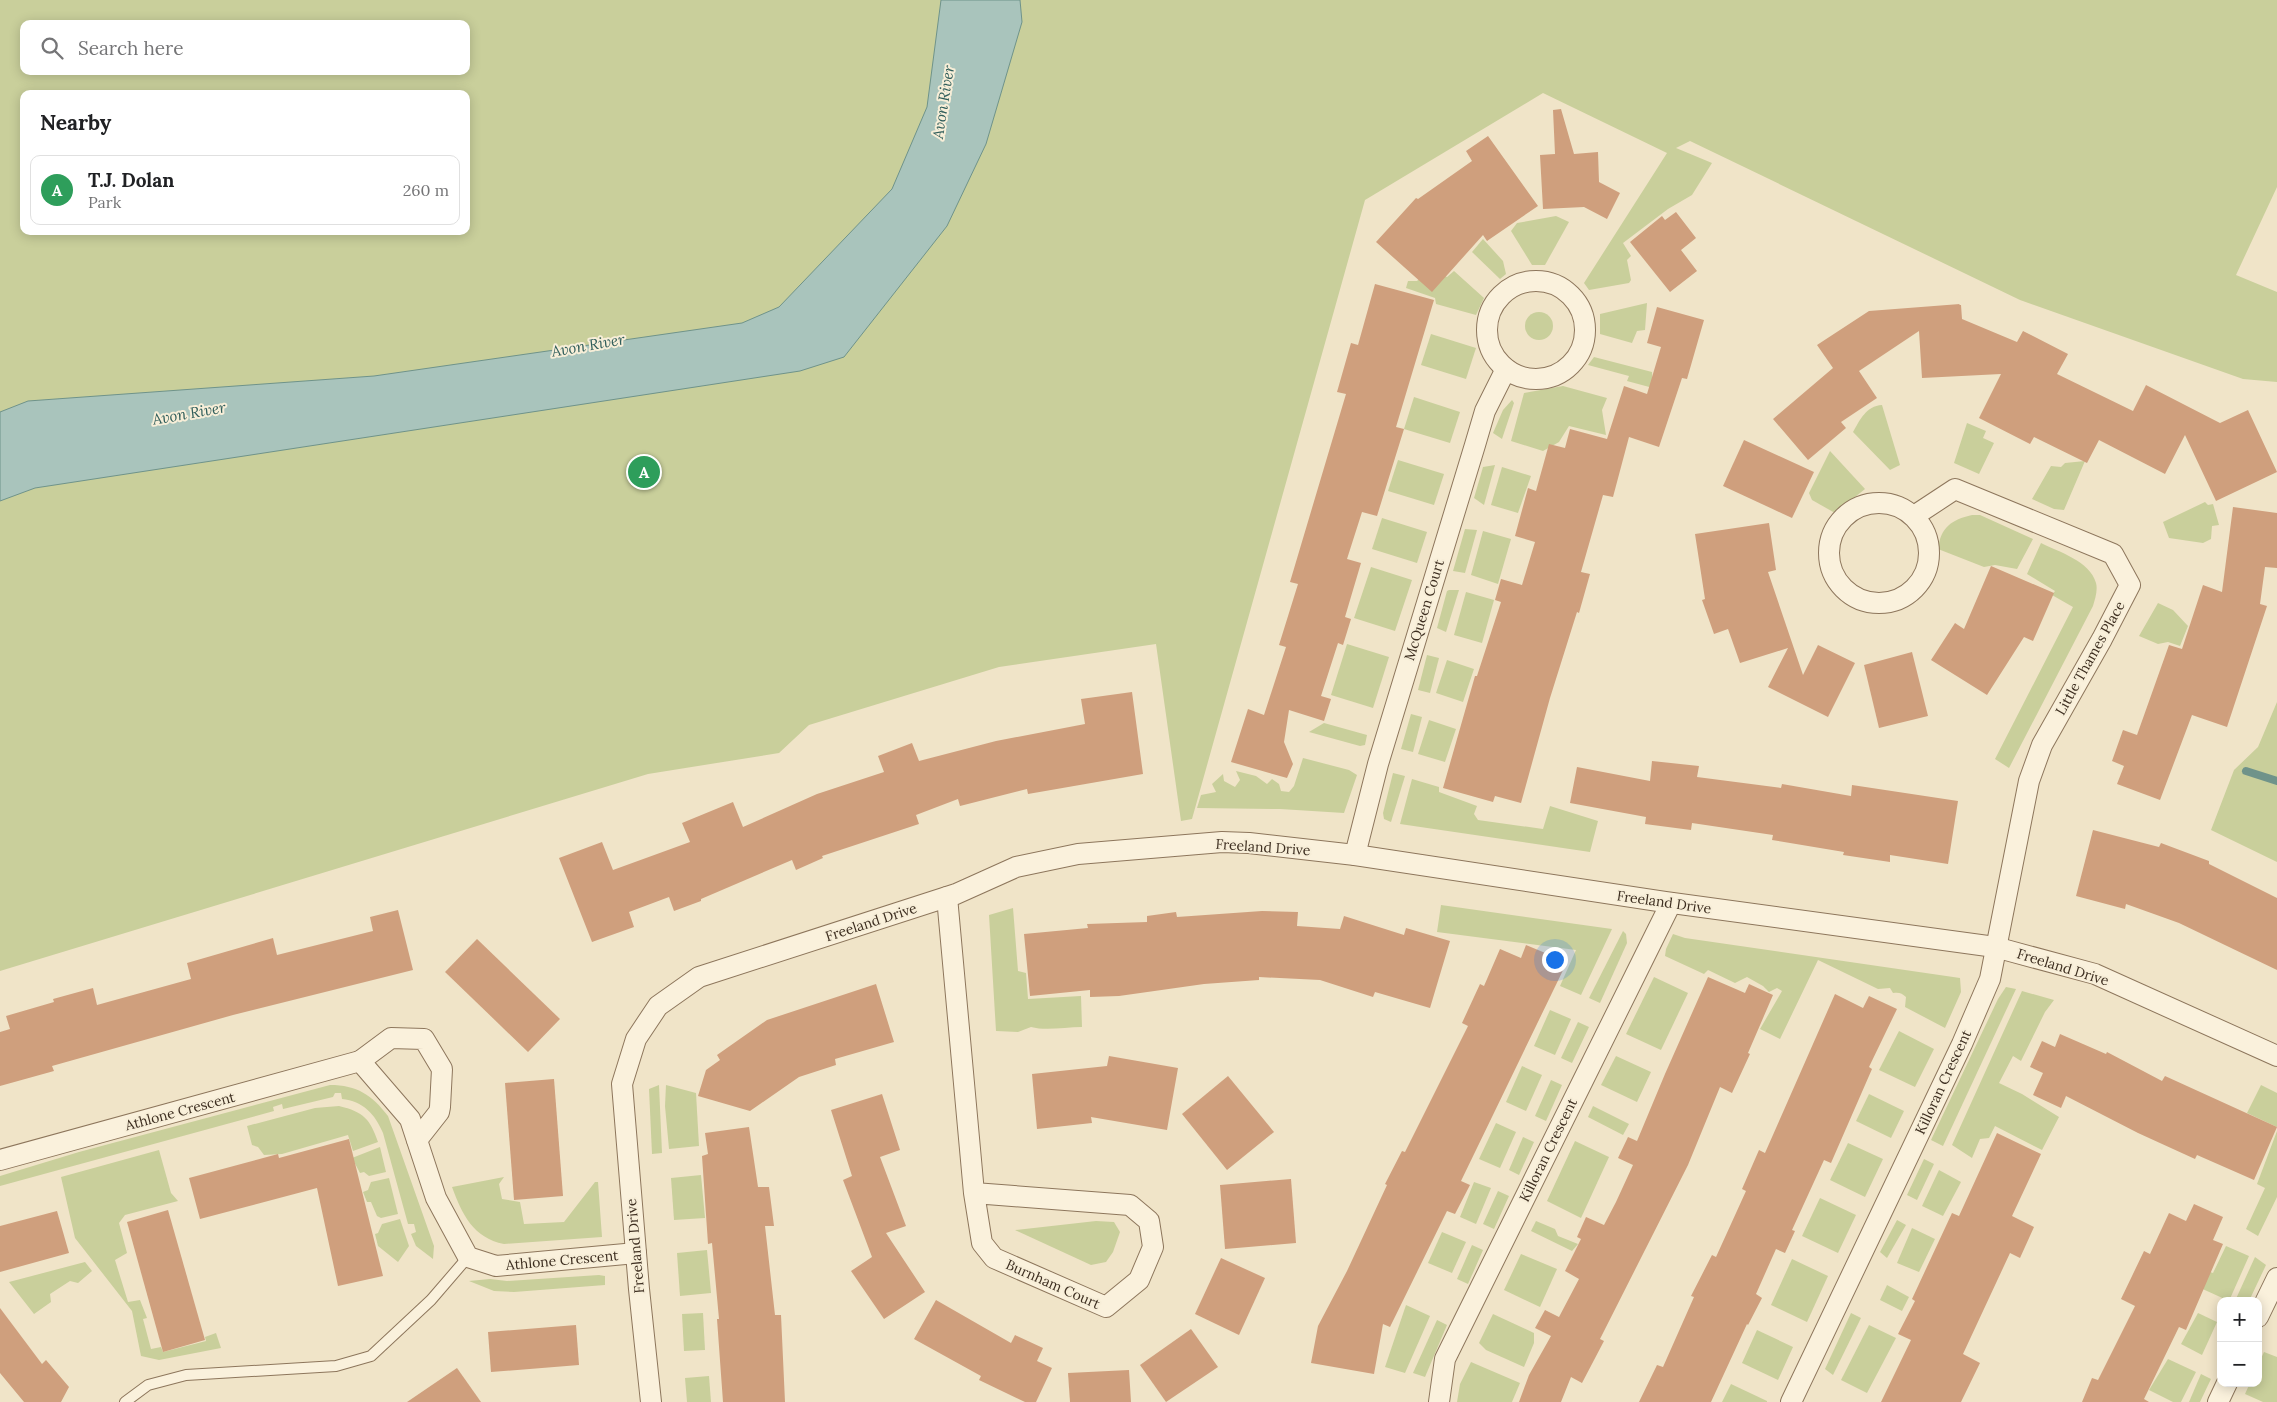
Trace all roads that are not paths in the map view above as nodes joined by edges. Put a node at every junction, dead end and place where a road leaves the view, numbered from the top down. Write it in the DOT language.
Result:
graph roads {
  1 [pos="1506,369"];
  2 [pos="1914,516"];
  3 [pos="1355,856"];
  4 [pos="947,897"];
  5 [pos="1671,903"];
  6 [pos="1995,947"];
  7 [pos="2277,1056"];
  8 [pos="360,1061"];
  9 [pos="417,1140"];
  10 [pos="0,1160"];
  11 [pos="974,1193"];
  12 [pos="636,1253"];
  13 [pos="468,1257"];
  14 [pos="2277,1278"];
  15 [pos="2262,1309"];
  16 [pos="2225,1387"];
  17 [pos="125,1402"];
  18 [pos="651,1402"];
  19 [pos="1439,1402"];
  20 [pos="1791,1402"];
  21 [pos="2218,1402"];
  1 -- 1 [label="street"];
  1 -- 3 [label="street, McQueen Court"];
  2 -- 2 [label="street"];
  2 -- 6 [label="street, Little Thames Place"];
  3 -- 4 [label="street, Freeland Drive"];
  3 -- 5 [label="street, Freeland Drive"];
  4 -- 11 [label="street, Burnham Court"];
  4 -- 12 [label="street, Freeland Drive"];
  5 -- 6 [label="street, Freeland Drive"];
  5 -- 19 [label="street, Killoran Crescent"];
  6 -- 7 [label="street, Freeland Drive"];
  6 -- 20 [label="street, Killoran Crescent"];
  8 -- 9 [label="street"];
  8 -- 9 [label="street, Athlone Crescent"];
  8 -- 10 [label="street, Athlone Crescent"];
  9 -- 13 [label="street"];
  11 -- 11 [label="street, Burnham Court"];
  12 -- 13 [label="street, Athlone Crescent"];
  12 -- 18 [label="street, Freeland Drive"];
  13 -- 17 [label="lane"];
  14 -- 15 [label="street"];
  16 -- 21 [label="street"];
}
